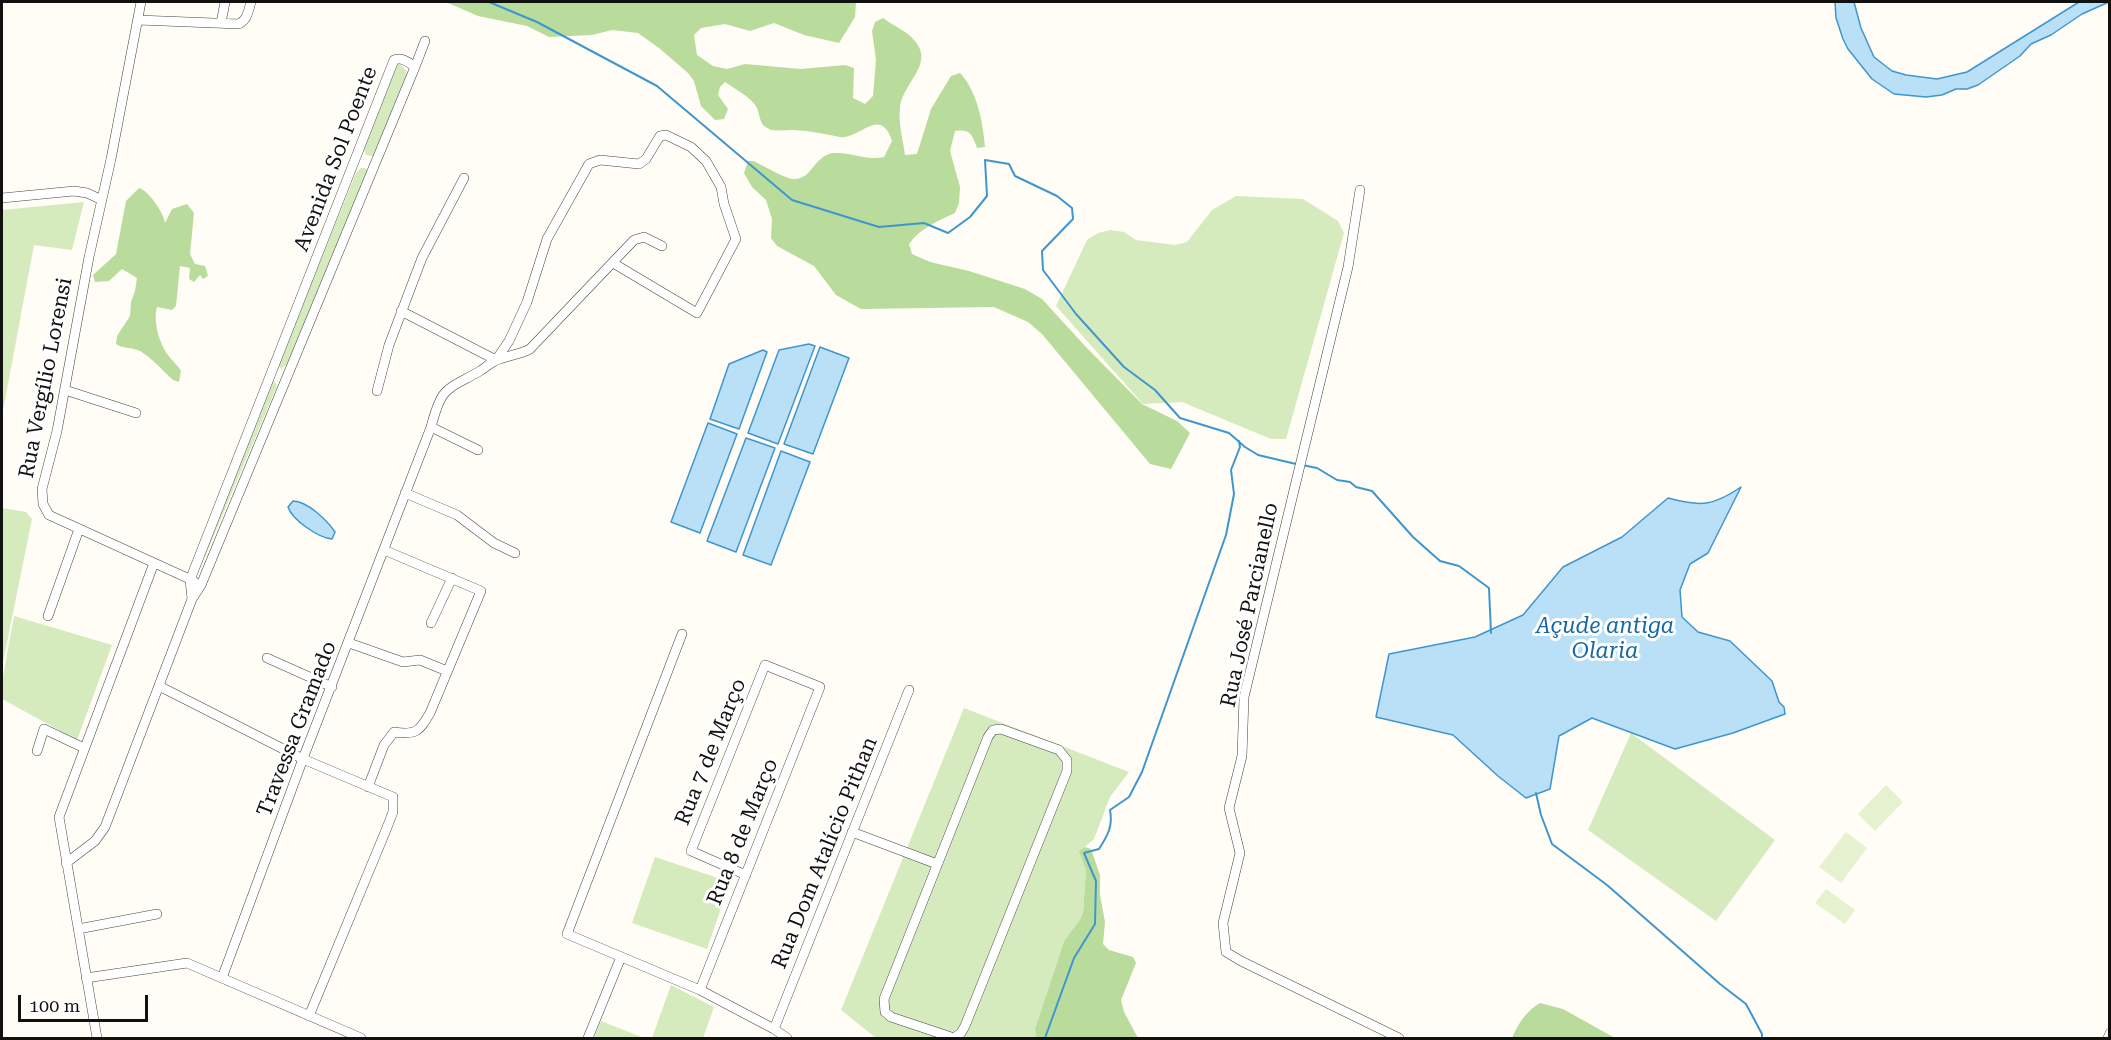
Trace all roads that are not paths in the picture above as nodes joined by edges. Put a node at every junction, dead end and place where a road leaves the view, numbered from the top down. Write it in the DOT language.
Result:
graph roads {
  1 [pos="141,2"];
  2 [pos="225,2"];
  3 [pos="251,2"];
  4 [pos="138,20"];
  5 [pos="221,24"];
  6 [pos="425,41"];
  7 [pos="415,67"];
  8 [pos="354,161"];
  9 [pos="373,168"];
  10 [pos="464,178"];
  11 [pos="1360,190"];
  12 [pos="2,198"];
  13 [pos="102,200"];
  14 [pos="662,246"];
  15 [pos="613,263"];
  16 [pos="401,311"];
  17 [pos="496,360"];
  18 [pos="271,373"];
  19 [pos="286,380"];
  20 [pos="64,390"];
  21 [pos="377,391"];
  22 [pos="136,412"];
  23 [pos="431,427"];
  24 [pos="478,450"];
  25 [pos="405,494"];
  26 [pos="79,529"];
  27 [pos="384,550"];
  28 [pos="515,553"];
  29 [pos="154,563"];
  30 [pos="452,578"];
  31 [pos="190,580"];
  32 [pos="201,585"];
  33 [pos="192,599"];
  34 [pos="48,616"];
  35 [pos="431,622"];
  36 [pos="682,634"];
  37 [pos="349,643"];
  38 [pos="267,658"];
  39 [pos="447,671"];
  40 [pos="159,686"];
  41 [pos="332,687"];
  42 [pos="820,687"];
  43 [pos="909,690"];
  44 [pos="84,748"];
  45 [pos="38,751"];
  46 [pos="303,759"];
  47 [pos="368,787"];
  48 [pos="852,832"];
  49 [pos="66,863"];
  50 [pos="937,864"];
  51 [pos="746,875"];
  52 [pos="157,914"];
  53 [pos="78,929"];
  54 [pos="621,957"];
  55 [pos="86,978"];
  56 [pos="222,978"];
  57 [pos="700,990"];
  58 [pos="309,1016"];
  59 [pos="774,1029"];
  60 [pos="2109,1033"];
  61 [pos="98,1038"];
  62 [pos="361,1038"];
  63 [pos="588,1038"];
  64 [pos="787,1038"];
  65 [pos="1399,1038"];
  66 [pos="2108,1038"];
  1 -- 4 [label="street, Rua Vergílio Lorensi"];
  2 -- 5 [label="street"];
  3 -- 5 [label="street"];
  4 -- 5 [label="street"];
  4 -- 13 [label="street, Rua Vergílio Lorensi"];
  6 -- 7 [label="street"];
  7 -- 8 [label="street, Avenida Sol Poente"];
  7 -- 9 [label="street, Avenida Sol Poente"];
  8 -- 9 [label="street"];
  8 -- 18 [label="street, Avenida Sol Poente"];
  9 -- 19 [label="street, Avenida Sol Poente"];
  10 -- 16 [label="street"];
  11 -- 65 [label="street, Rua José Parcianello"];
  12 -- 13 [label="street"];
  13 -- 20 [label="street, Rua Vergílio Lorensi"];
  14 -- 15 [label="street"];
  15 -- 17 [label="street"];
  15 -- 17 [label="street"];
  16 -- 17 [label="street"];
  16 -- 21 [label="street"];
  17 -- 23 [label="street, Travessa Gramado"];
  18 -- 19 [label="street"];
  18 -- 31 [label="street, Avenida Sol Poente"];
  19 -- 32 [label="street, Avenida Sol Poente"];
  20 -- 22 [label="street"];
  20 -- 26 [label="street, Rua Vergílio Lorensi"];
  23 -- 24 [label="street"];
  23 -- 25 [label="street, Travessa Gramado"];
  25 -- 27 [label="street, Travessa Gramado"];
  25 -- 28 [label="street"];
  26 -- 29 [label="street, Rua Vergílio Lorensi"];
  26 -- 34 [label="street"];
  27 -- 30 [label="street"];
  27 -- 37 [label="street, Travessa Gramado"];
  29 -- 31 [label="street, Rua Vergílio Lorensi"];
  29 -- 44 [label="street"];
  30 -- 35 [label="street"];
  30 -- 39 [label="street"];
  31 -- 32 [label="street, Rua Vergílio Lorensi"];
  31 -- 33 [label="street"];
  32 -- 33 [label="street, Avenida Sol Poente"];
  33 -- 40 [label="street"];
  36 -- 54 [label="street"];
  37 -- 39 [label="street"];
  37 -- 41 [label="street, Travessa Gramado"];
  38 -- 41 [label="street"];
  39 -- 47 [label="street"];
  40 -- 46 [label="street"];
  40 -- 49 [label="street"];
  41 -- 46 [label="street, Travessa Gramado"];
  42 -- 51 [label="street, Rua 8 de Março"];
  42 -- 51 [label="street, Rua 7 de Março"];
  43 -- 48 [label="street, Rua Dom Atalício Pithan"];
  44 -- 45 [label="street"];
  44 -- 49 [label="street"];
  46 -- 47 [label="street"];
  46 -- 56 [label="street, Travessa Gramado"];
  47 -- 58 [label="street"];
  48 -- 50 [label="street"];
  48 -- 59 [label="street, Rua Dom Atalício Pithan"];
  49 -- 53 [label="street"];
  50 -- 50 [label="street"];
  51 -- 57 [label="street, Rua 8 de Março"];
  52 -- 53 [label="street"];
  53 -- 55 [label="street"];
  54 -- 57 [label="street"];
  54 -- 63 [label="street"];
  55 -- 56 [label="street"];
  55 -- 61 [label="street"];
  56 -- 58 [label="street"];
  57 -- 59 [label="street"];
  58 -- 62 [label="street"];
  59 -- 64 [label="street"];
  60 -- 66 [label="street"];
}
